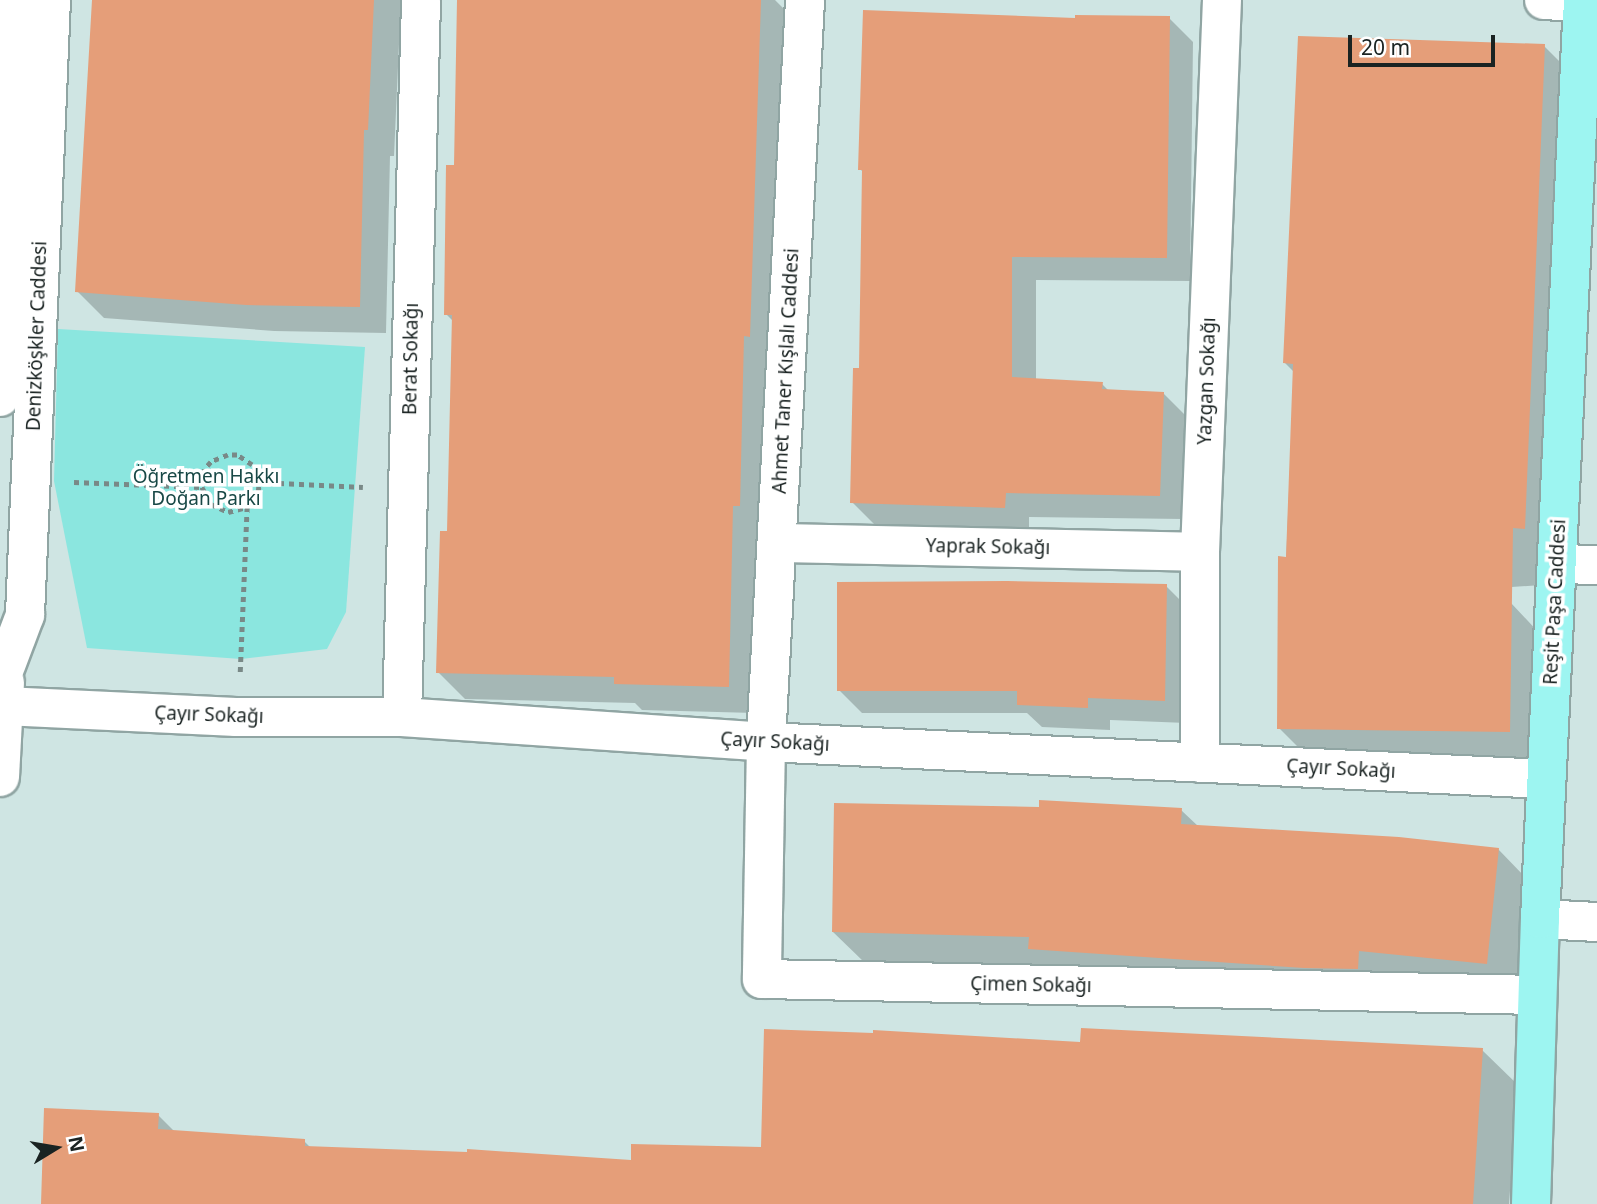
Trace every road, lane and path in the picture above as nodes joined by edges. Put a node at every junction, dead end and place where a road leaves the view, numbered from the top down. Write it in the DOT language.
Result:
graph roads {
  1 [pos="15,0"];
  2 [pos="51,0"];
  3 [pos="421,0"];
  4 [pos="806,0"];
  5 [pos="1222,0"];
  6 [pos="1544,0"];
  7 [pos="1588,2"];
  8 [pos="19,95"];
  9 [pos="1585,215"];
  10 [pos="15,256"];
  11 [pos="0,397"];
  12 [pos="31,480"];
  13 [pos="259,482"];
  14 [pos="202,488"];
  15 [pos="408,488"];
  16 [pos="247,507"];
  17 [pos="777,543"];
  18 [pos="1200,552"];
  19 [pos="1557,564"];
  20 [pos="1597,565"];
  21 [pos="2,660"];
  22 [pos="4,706"];
  23 [pos="236,717"];
  24 [pos="402,717"];
  25 [pos="766,742"];
  26 [pos="1200,763"];
  27 [pos="0,777"];
  28 [pos="1546,779"];
  29 [pos="1540,919"];
  30 [pos="1597,922"];
  31 [pos="1537,995"];
  32 [pos="1531,1204"];
  1 -- 8 [label="street, Denizköşkler Caddesi"];
  2 -- 8 [label="street, Denizköşkler Caddesi"];
  3 -- 15 [label="street, Berat Sokağı"];
  4 -- 17 [label="street, Ahmet Taner Kışlalı Caddesi"];
  5 -- 18 [label="street, Yazgan Sokağı"];
  6 -- 7 [label="street"];
  7 -- 9 [label="main road, Reşit Paşa Caddesi"];
  8 -- 10 [label="street, Denizköşkler Caddesi"];
  9 -- 19 [label="main road, Reşit Paşa Caddesi"];
  10 -- 11 [label="street, Denizköşkler Caddesi"];
  10 -- 12 [label="street, Denizköşkler Caddesi"];
  12 -- 14 [label="path"];
  12 -- 21 [label="street, Denizköşkler Caddesi"];
  13 -- 14 [label="path"];
  13 -- 15 [label="path"];
  13 -- 16 [label="path"];
  14 -- 16 [label="path"];
  15 -- 24 [label="street, Berat Sokağı"];
  16 -- 23 [label="path"];
  17 -- 18 [label="street, Yaprak Sokağı"];
  17 -- 25 [label="street, Ahmet Taner Kışlalı Caddesi"];
  18 -- 26 [label="street, Yazgan Sokağı"];
  19 -- 20 [label="street"];
  19 -- 28 [label="main road, Reşit Paşa Caddesi"];
  21 -- 22 [label="street, Denizköşkler Caddesi"];
  22 -- 23 [label="street, Çayır Sokağı"];
  22 -- 27 [label="street, Denizköşkler Caddesi"];
  23 -- 24 [label="street, Çayır Sokağı"];
  24 -- 25 [label="street, Çayır Sokağı"];
  25 -- 26 [label="street, Çayır Sokağı"];
  25 -- 31 [label="street, Çimen Sokağı"];
  26 -- 28 [label="street, Çayır Sokağı"];
  28 -- 29 [label="main road, Reşit Paşa Caddesi"];
  29 -- 30 [label="street"];
  29 -- 31 [label="main road, Reşit Paşa Caddesi"];
  31 -- 32 [label="main road, Reşit Paşa Caddesi"];
}
